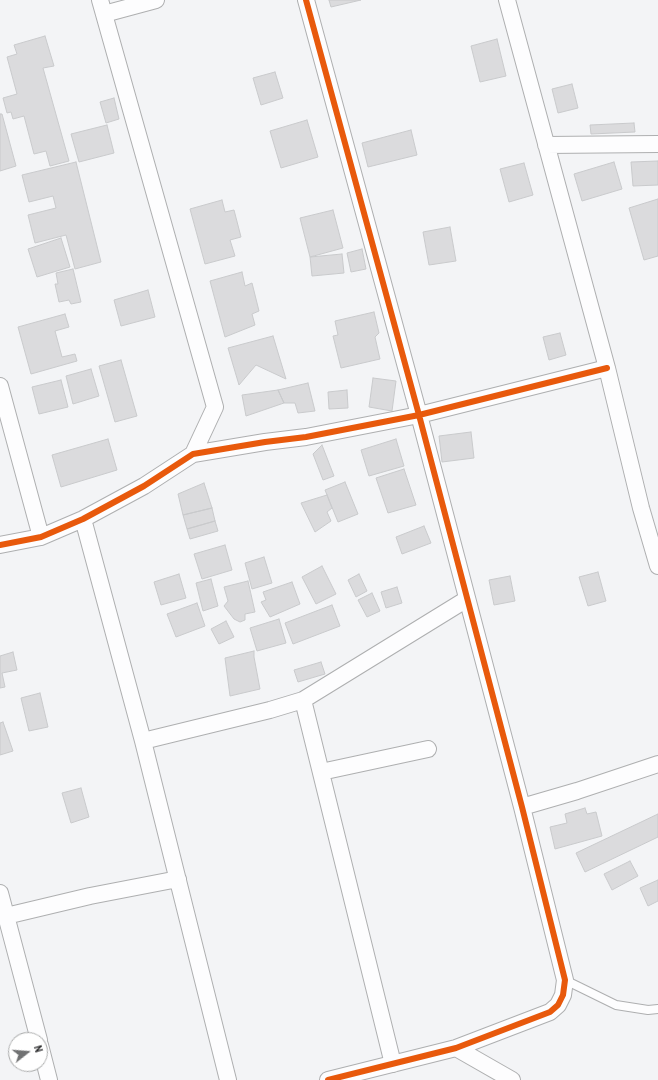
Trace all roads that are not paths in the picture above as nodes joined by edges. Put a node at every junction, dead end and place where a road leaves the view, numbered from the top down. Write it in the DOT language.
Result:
graph roads {
  1 [pos="156,0"];
  2 [pos="306,0"];
  3 [pos="507,0"];
  4 [pos="102,7"];
  5 [pos="658,144"];
  6 [pos="546,145"];
  7 [pos="607,368"];
  8 [pos="0,386"];
  9 [pos="419,415"];
  10 [pos="193,454"];
  11 [pos="83,519"];
  12 [pos="42,537"];
  13 [pos="0,545"];
  14 [pos="658,566"];
  15 [pos="467,599"];
  16 [pos="303,700"];
  17 [pos="143,741"];
  18 [pos="428,749"];
  19 [pos="658,764"];
  20 [pos="321,772"];
  21 [pos="522,807"];
  22 [pos="178,879"];
  23 [pos="0,893"];
  24 [pos="6,916"];
  25 [pos="565,980"];
  26 [pos="658,1009"];
  27 [pos="37,1032"];
  28 [pos="456,1048"];
  29 [pos="393,1064"];
  30 [pos="506,1079"];
  31 [pos="228,1080"];
  32 [pos="328,1080"];
  1 -- 4 [label="street"];
  2 -- 9 [label="street"];
  3 -- 6 [label="street"];
  4 -- 10 [label="street"];
  5 -- 6 [label="street"];
  6 -- 7 [label="street"];
  7 -- 9 [label="street"];
  7 -- 14 [label="street"];
  8 -- 12 [label="street"];
  9 -- 10 [label="street"];
  9 -- 15 [label="street"];
  10 -- 11 [label="street"];
  11 -- 12 [label="street"];
  11 -- 17 [label="street"];
  12 -- 13 [label="street"];
  15 -- 16 [label="street"];
  15 -- 21 [label="street"];
  16 -- 17 [label="street"];
  16 -- 20 [label="street"];
  17 -- 22 [label="street"];
  18 -- 20 [label="street"];
  19 -- 21 [label="street"];
  20 -- 29 [label="street"];
  21 -- 25 [label="street"];
  22 -- 24 [label="street"];
  22 -- 31 [label="street"];
  23 -- 24 [label="street"];
  24 -- 27 [label="street"];
  25 -- 26 [label="lane"];
  25 -- 28 [label="street"];
  28 -- 29 [label="street"];
  28 -- 30 [label="street"];
  29 -- 32 [label="street"];
}
